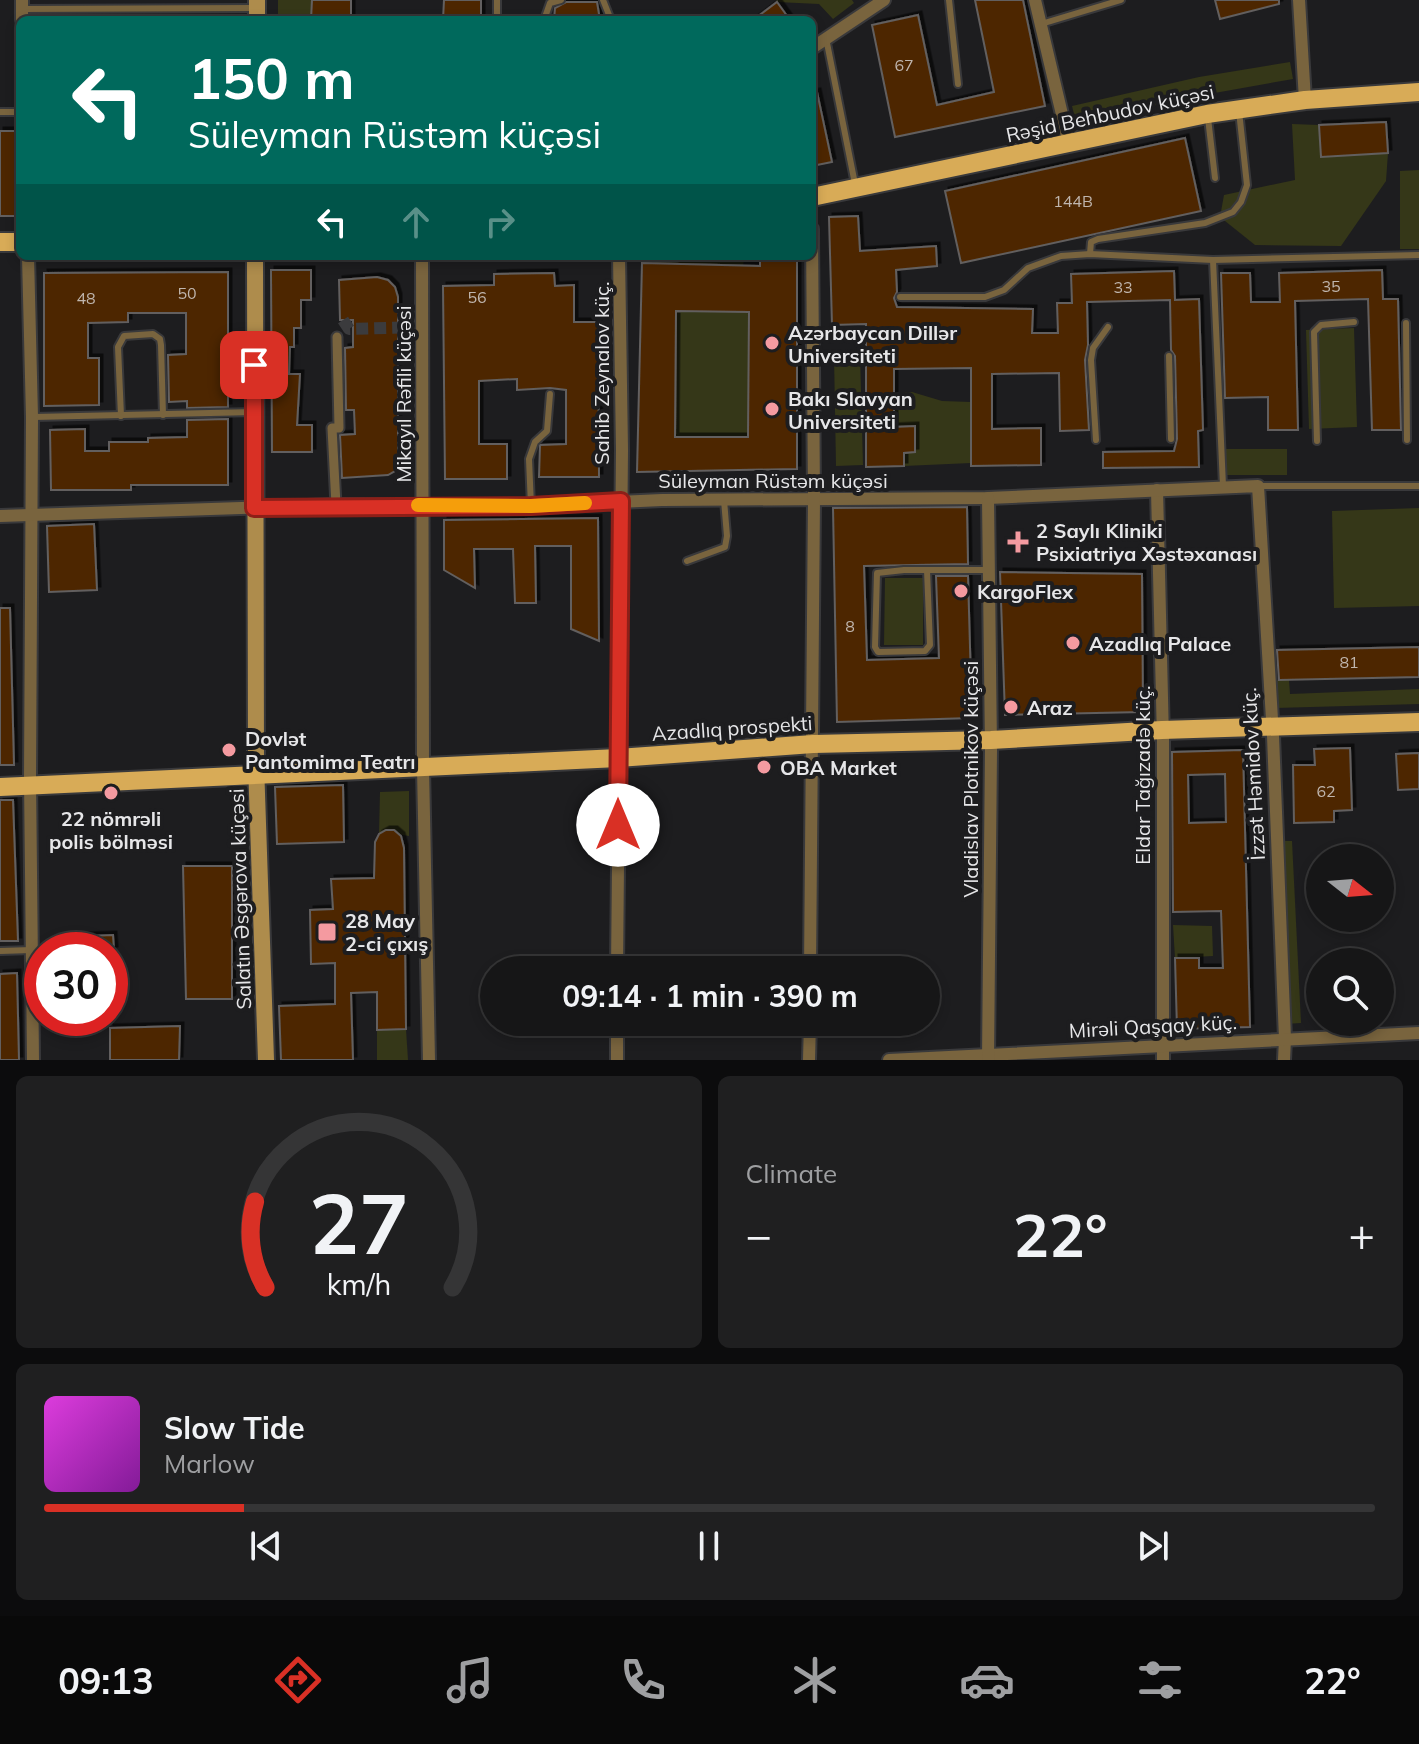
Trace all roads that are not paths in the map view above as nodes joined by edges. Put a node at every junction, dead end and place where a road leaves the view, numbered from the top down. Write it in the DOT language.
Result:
graph roads {
  1 [pos="561,0"];
  2 [pos="949,0"];
  3 [pos="1035,0"];
  4 [pos="1121,0"];
  5 [pos="1299,0"];
  6 [pos="875,2"];
  7 [pos="257,9"];
  8 [pos="22,10"];
  9 [pos="545,16"];
  10 [pos="1041,24"];
  11 [pos="826,38"];
  12 [pos="816,45"];
  13 [pos="958,84"];
  14 [pos="1419,92"];
  15 [pos="1305,100"];
  16 [pos="1239,109"];
  17 [pos="1207,114"];
  18 [pos="1069,144"];
  19 [pos="1215,178"];
  20 [pos="856,188"];
  21 [pos="816,196"];
  22 [pos="1090,254"];
  23 [pos="1419,255"];
  24 [pos="28,260"];
  25 [pos="255,260"];
  26 [pos="422,260"];
  27 [pos="619,260"];
  28 [pos="813,260"];
  29 [pos="1213,260"];
  30 [pos="900,297"];
  31 [pos="1354,322"];
  32 [pos="1406,323"];
  33 [pos="1108,327"];
  34 [pos="337,337"];
  35 [pos="1169,356"];
  36 [pos="550,394"];
  37 [pos="254,412"];
  38 [pos="163,415"];
  39 [pos="121,416"];
  40 [pos="32,417"];
  41 [pos="1171,439"];
  42 [pos="1096,440"];
  43 [pos="1407,440"];
  44 [pos="1317,441"];
  45 [pos="1223,486"];
  46 [pos="1258,486"];
  47 [pos="1419,486"];
  48 [pos="1157,490"];
  49 [pos="988,498"];
  50 [pos="814,499"];
  51 [pos="724,500"];
  52 [pos="621,501"];
  53 [pos="336,505"];
  54 [pos="423,505"];
  55 [pos="531,506"];
  56 [pos="254,508"];
  57 [pos="30,515"];
  58 [pos="0,516"];
  59 [pos="687,561"];
  60 [pos="927,570"];
  61 [pos="990,570"];
  62 [pos="1419,722"];
  63 [pos="1271,728"];
  64 [pos="1162,730"];
  65 [pos="991,740"];
  66 [pos="813,744"];
  67 [pos="618,758"];
  68 [pos="423,768"];
  69 [pos="257,773"];
  70 [pos="30,786"];
  71 [pos="0,787"];
  72 [pos="32,932"];
  73 [pos="24,950"];
  74 [pos="0,951"];
  75 [pos="617,956"];
  76 [pos="810,956"];
  77 [pos="1419,1033"];
  78 [pos="33,1036"];
  79 [pos="617,1036"];
  80 [pos="810,1036"];
  81 [pos="1285,1039"];
  82 [pos="1163,1053"];
  83 [pos="988,1057"];
  84 [pos="33,1060"];
  85 [pos="266,1060"];
  86 [pos="429,1060"];
  87 [pos="617,1060"];
  88 [pos="809,1060"];
  89 [pos="889,1060"];
  90 [pos="1284,1060"];
  1 -- 9 [label="lane"];
  2 -- 13 [label="lane"];
  3 -- 10 [label="street"];
  4 -- 10 [label="lane"];
  5 -- 15 [label="street"];
  6 -- 11 [label="street"];
  7 -- 8 [label="lane"];
  10 -- 18 [label="street"];
  11 -- 12 [label="street"];
  11 -- 20 [label="lane"];
  14 -- 15 [label="main road, Rəşid Behbudov küçəsi"];
  15 -- 16 [label="main road, Rəşid Behbudov küçəsi"];
  16 -- 17 [label="main road, Rəşid Behbudov küçəsi"];
  16 -- 22 [label="lane"];
  17 -- 18 [label="main road, Rəşid Behbudov küçəsi"];
  17 -- 19 [label="lane"];
  18 -- 20 [label="main road, Rəşid Behbudov küçəsi"];
  20 -- 21 [label="main road, Rəşid Behbudov küçəsi"];
  22 -- 29 [label="lane"];
  22 -- 30 [label="lane"];
  23 -- 29 [label="lane"];
  24 -- 40 [label="street"];
  25 -- 37 [label="main road, Salatın Əsgərova küçəsi"];
  26 -- 54 [label="street, Mikayıl Rəfili küçəsi"];
  27 -- 52 [label="street, Sahib Zeynalov küç."];
  28 -- 50 [label="street"];
  29 -- 45 [label="lane"];
  31 -- 44 [label="lane"];
  32 -- 43 [label="lane"];
  33 -- 42 [label="lane"];
  34 -- 53 [label="street"];
  35 -- 41 [label="lane"];
  36 -- 55 [label="lane"];
  37 -- 38 [label="lane"];
  37 -- 56 [label="main road, Salatın Əsgərova küçəsi"];
  38 -- 39 [label="lane"];
  38 -- 39 [label="lane"];
  39 -- 40 [label="lane"];
  40 -- 57 [label="street"];
  45 -- 46 [label="street, Süleyman Rüstəm küçəsi"];
  45 -- 48 [label="street, Süleyman Rüstəm küçəsi"];
  46 -- 47 [label="lane"];
  46 -- 63 [label="street, İzzət Həmidov küç."];
  48 -- 49 [label="street, Süleyman Rüstəm küçəsi"];
  48 -- 64 [label="street, Eldar Tağızadə küç."];
  49 -- 50 [label="street, Süleyman Rüstəm küçəsi"];
  49 -- 61 [label="street, Vladislav Plotnikov küçəsi"];
  50 -- 51 [label="street, Süleyman Rüstəm küçəsi"];
  50 -- 66 [label="street"];
  51 -- 52 [label="street, Süleyman Rüstəm küçəsi"];
  51 -- 59 [label="lane"];
  52 -- 55 [label="street, Süleyman Rüstəm küçəsi"];
  52 -- 67 [label="street, Sahib Zeynalov küç."];
  53 -- 54 [label="street, Süleyman Rüstəm küçəsi"];
  53 -- 56 [label="street, Süleyman Rüstəm küçəsi"];
  54 -- 55 [label="street, Süleyman Rüstəm küçəsi"];
  54 -- 68 [label="street, Mikayıl Rəfili küçəsi"];
  56 -- 57 [label="street, Süleyman Rüstəm küçəsi"];
  56 -- 69 [label="main road, Salatın Əsgərova küçəsi"];
  57 -- 58 [label="street, Süleyman Rüstəm küçəsi"];
  57 -- 70 [label="street"];
  60 -- 60 [label="lane"];
  60 -- 61 [label="lane"];
  61 -- 65 [label="street, Vladislav Plotnikov küçəsi"];
  62 -- 63 [label="main road, Azadlıq prospekti"];
  63 -- 64 [label="main road, Azadlıq prospekti"];
  63 -- 81 [label="street, İzzət Həmidov küç."];
  64 -- 65 [label="main road, Azadlıq prospekti"];
  64 -- 82 [label="street, Eldar Tağızadə küç."];
  65 -- 66 [label="main road, Azadlıq prospekti"];
  65 -- 83 [label="street, Vladislav Plotnikov küçəsi"];
  66 -- 67 [label="main road, Azadlıq prospekti"];
  66 -- 76 [label="street"];
  67 -- 68 [label="main road, Azadlıq prospekti"];
  67 -- 75 [label="street, Sahib Zeynalov küç."];
  68 -- 69 [label="main road, Azadlıq prospekti"];
  68 -- 86 [label="street, Mikayıl Rəfili küçəsi"];
  69 -- 70 [label="main road, Azadlıq prospekti"];
  69 -- 85 [label="main road, Salatın Əsgərova küçəsi"];
  70 -- 71 [label="main road, Azadlıq prospekti"];
  70 -- 72 [label="street"];
  73 -- 74 [label="lane"];
  77 -- 81 [label="street, Mirəli Qaşqay küç."];
  78 -- 84 [label="street"];
  79 -- 87 [label="street"];
  80 -- 88 [label="street"];
  81 -- 82 [label="street, Mirəli Qaşqay küç."];
  81 -- 90 [label="street, İzzət Həmidov küç."];
  82 -- 83 [label="street, Mirəli Qaşqay küç."];
  83 -- 89 [label="street, Mirəli Qaşqay küç."];
}
